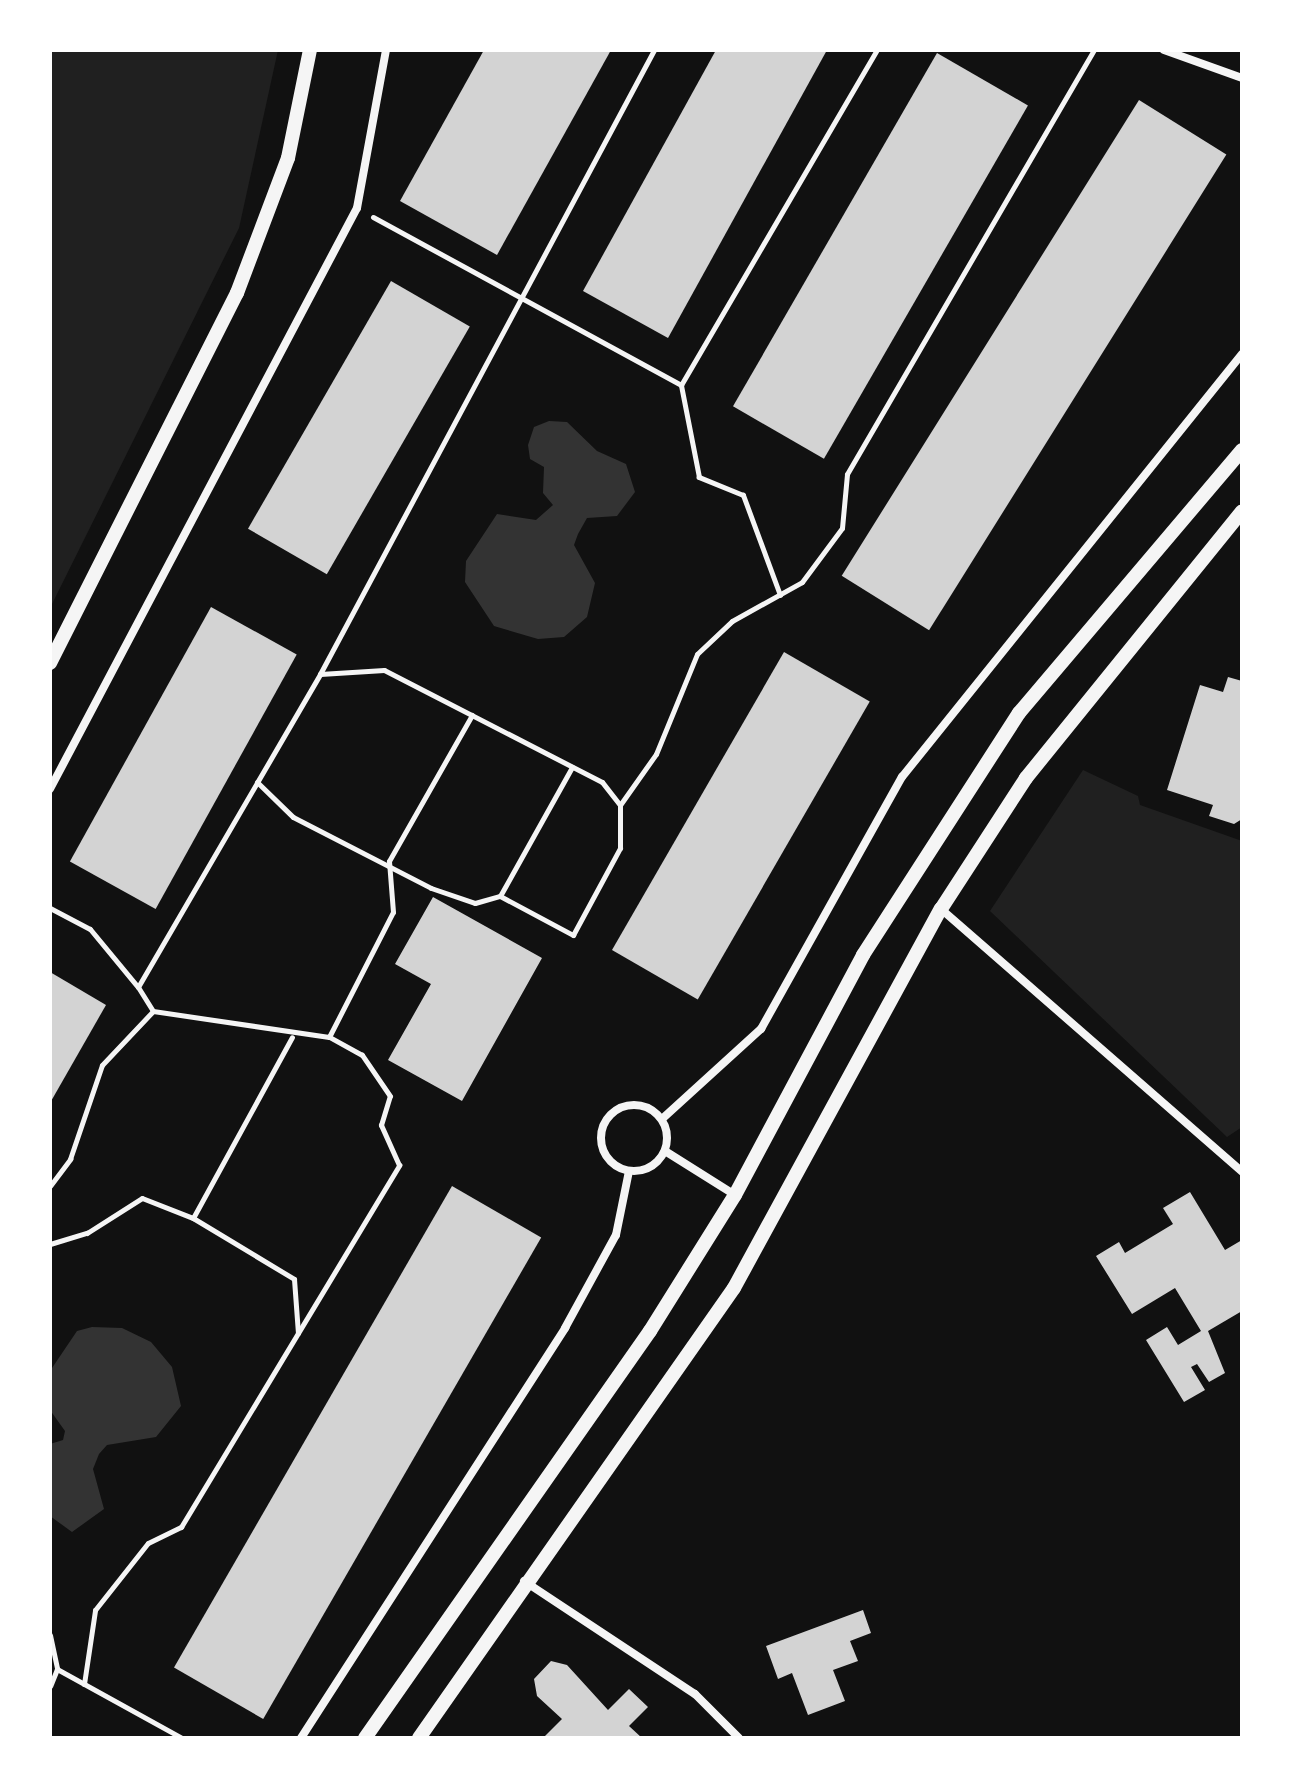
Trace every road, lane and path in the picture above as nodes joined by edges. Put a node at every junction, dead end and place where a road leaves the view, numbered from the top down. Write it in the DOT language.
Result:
graph roads {
  1 [pos="310,50"];
  2 [pos="386,50"];
  3 [pos="654,50"];
  4 [pos="877,50"];
  5 [pos="1094,50"];
  6 [pos="1164,50"];
  7 [pos="1242,78"];
  8 [pos="357,208"];
  9 [pos="523,299"];
  10 [pos="1242,354"];
  11 [pos="681,385"];
  12 [pos="1242,450"];
  13 [pos="1242,511"];
  14 [pos="780,595"];
  15 [pos="50,663"];
  16 [pos="320,674"];
  17 [pos="472,715"];
  18 [pos="572,767"];
  19 [pos="257,782"];
  20 [pos="50,789"];
  21 [pos="620,805"];
  22 [pos="389,861"];
  23 [pos="500,896"];
  24 [pos="50,908"];
  25 [pos="941,909"];
  26 [pos="138,987"];
  27 [pos="153,1011"];
  28 [pos="292,1036"];
  29 [pos="329,1037"];
  30 [pos="662,1119"];
  31 [pos="665,1151"];
  32 [pos="629,1171"];
  33 [pos="1242,1172"];
  34 [pos="50,1186"];
  35 [pos="735,1195"];
  36 [pos="193,1218"];
  37 [pos="50,1244"];
  38 [pos="298,1334"];
  39 [pos="524,1581"];
  40 [pos="50,1635"];
  41 [pos="57,1669"];
  42 [pos="84,1684"];
  43 [pos="50,1686"];
  44 [pos="182,1738"];
  45 [pos="301,1738"];
  46 [pos="365,1738"];
  47 [pos="419,1738"];
  48 [pos="739,1738"];
  1 -- 15 [label="street"];
  2 -- 8 [label="street"];
  3 -- 9 [label="path"];
  4 -- 11 [label="path"];
  5 -- 14 [label="path"];
  6 -- 7 [label="street"];
  8 -- 9 [label="path"];
  8 -- 20 [label="street"];
  9 -- 11 [label="path"];
  9 -- 16 [label="path"];
  10 -- 30 [label="street"];
  11 -- 14 [label="path"];
  12 -- 35 [label="street"];
  13 -- 25 [label="street"];
  14 -- 21 [label="path"];
  16 -- 17 [label="path"];
  16 -- 19 [label="path"];
  17 -- 18 [label="path"];
  17 -- 22 [label="path"];
  18 -- 21 [label="path"];
  18 -- 23 [label="path"];
  19 -- 22 [label="path"];
  19 -- 26 [label="path"];
  21 -- 23 [label="path"];
  22 -- 23 [label="path"];
  22 -- 29 [label="path"];
  24 -- 26 [label="path"];
  25 -- 33 [label="street"];
  25 -- 39 [label="street"];
  26 -- 27 [label="path"];
  27 -- 28 [label="path"];
  27 -- 34 [label="path"];
  28 -- 29 [label="path"];
  28 -- 36 [label="path"];
  29 -- 38 [label="path"];
  30 -- 31 [label="street"];
  30 -- 32 [label="street"];
  31 -- 32 [label="street"];
  31 -- 35 [label="street"];
  32 -- 45 [label="street"];
  35 -- 46 [label="street"];
  36 -- 37 [label="path"];
  36 -- 38 [label="path"];
  38 -- 42 [label="path"];
  39 -- 47 [label="street"];
  39 -- 48 [label="street"];
  40 -- 41 [label="path"];
  41 -- 42 [label="path"];
  41 -- 43 [label="path"];
  42 -- 44 [label="path"];
}
